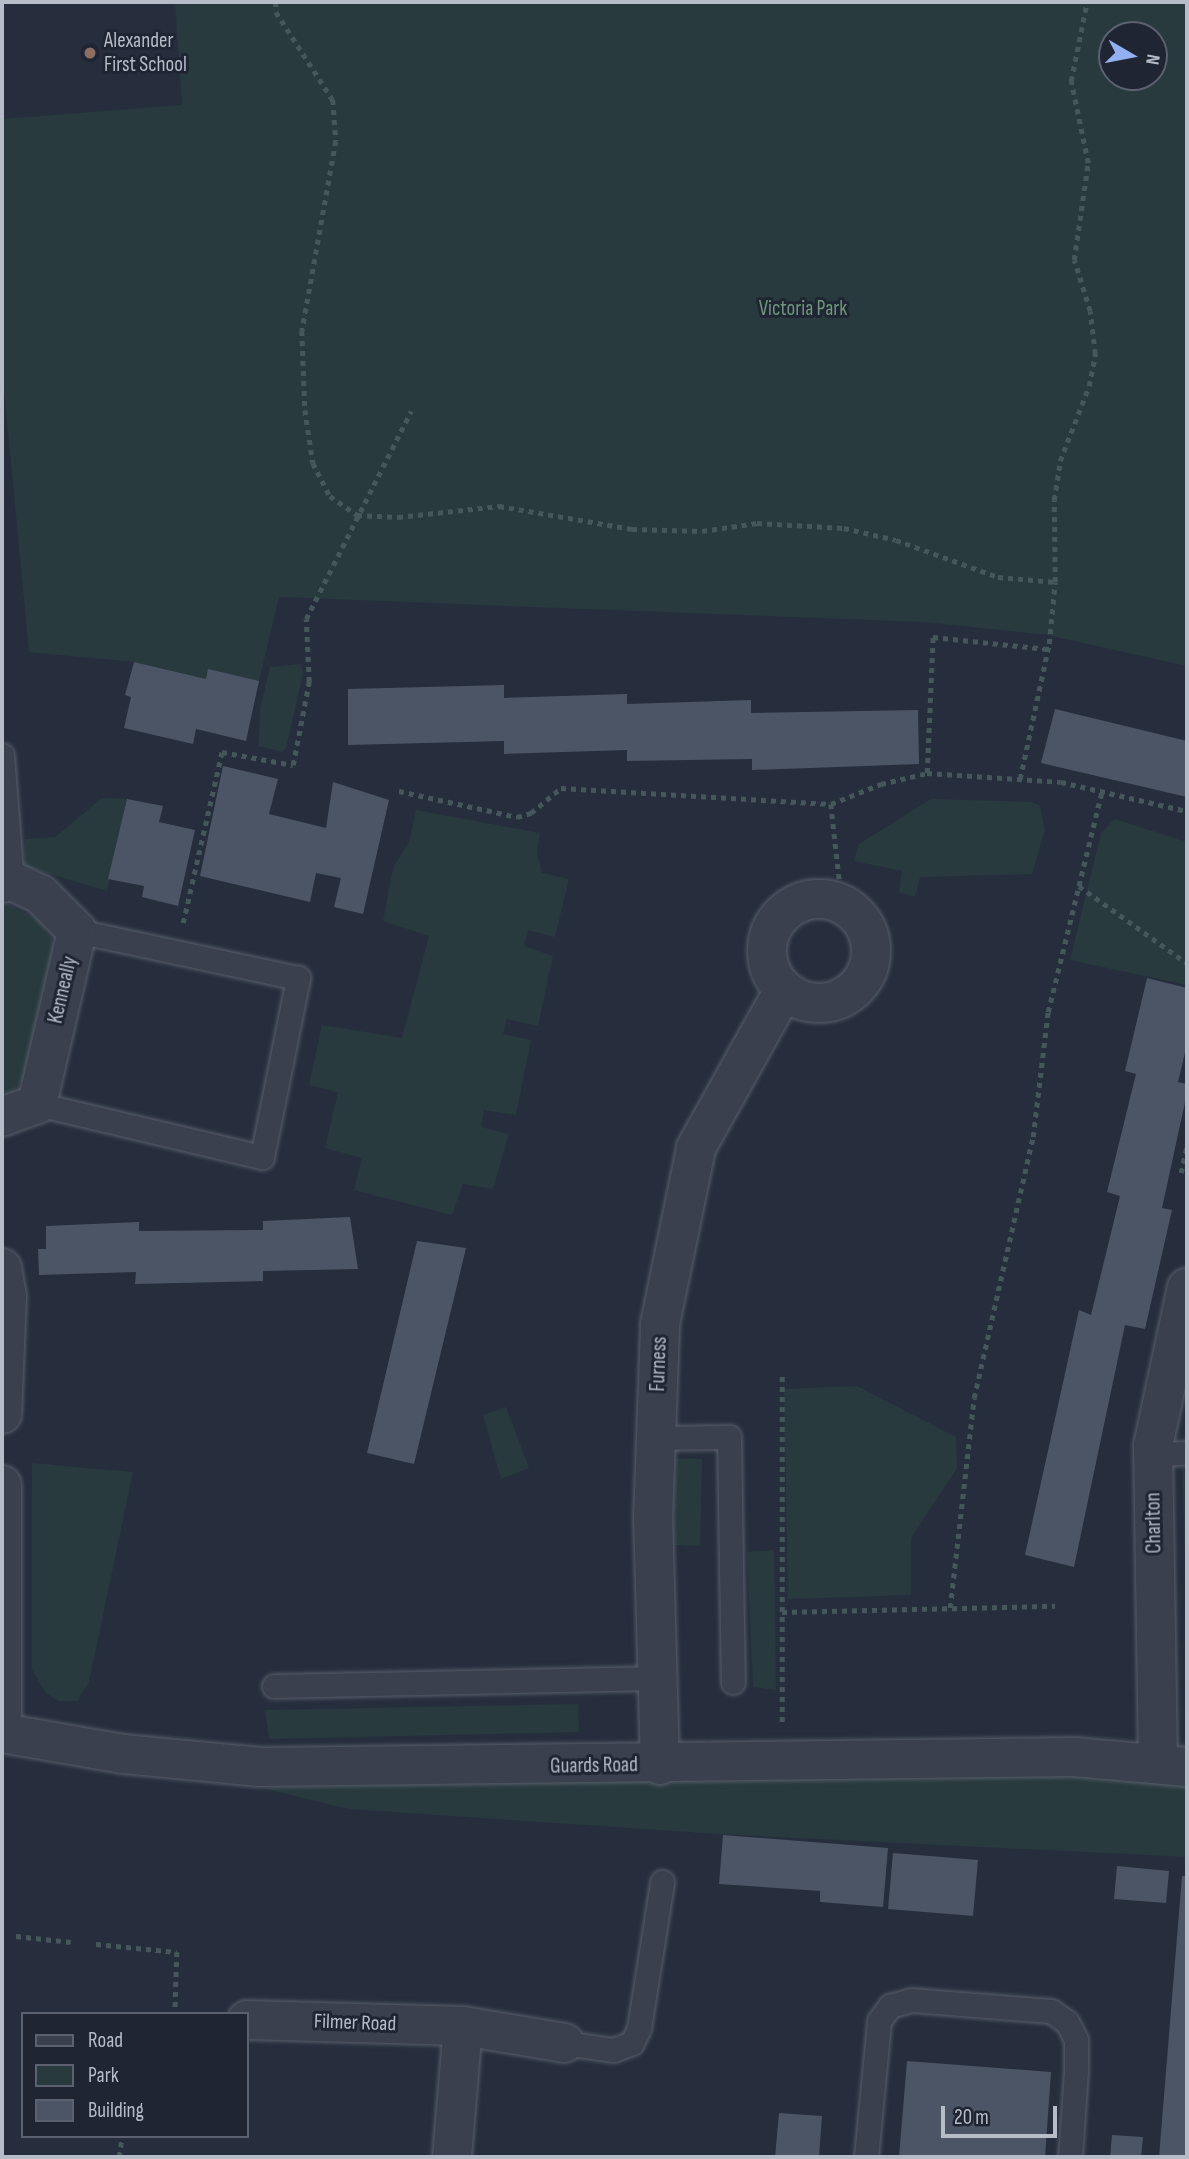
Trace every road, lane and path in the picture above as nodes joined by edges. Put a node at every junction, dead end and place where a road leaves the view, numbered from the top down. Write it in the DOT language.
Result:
graph roads {
  1 [pos="276,2"];
  2 [pos="1087,2"];
  3 [pos="411,411"];
  4 [pos="357,515"];
  5 [pos="1055,582"];
  6 [pos="1047,649"];
  7 [pos="2,755"];
  8 [pos="927,773"];
  9 [pos="1020,779"];
  10 [pos="400,791"];
  11 [pos="1102,791"];
  12 [pos="831,804"];
  13 [pos="1187,811"];
  14 [pos="7,882"];
  15 [pos="1079,886"];
  16 [pos="842,904"];
  17 [pos="77,931"];
  18 [pos="177,951"];
  19 [pos="1187,963"];
  20 [pos="784,990"];
  21 [pos="37,1104"];
  22 [pos="2,1117"];
  23 [pos="1187,1145"];
  24 [pos="1181,1173"];
  25 [pos="2,1268"];
  26 [pos="1187,1288"];
  27 [pos="782,1376"];
  28 [pos="2,1414"];
  29 [pos="656,1438"];
  30 [pos="1170,1453"];
  31 [pos="2,1485"];
  32 [pos="1055,1606"];
  33 [pos="950,1608"];
  34 [pos="782,1612"];
  35 [pos="657,1678"];
  36 [pos="733,1682"];
  37 [pos="274,1686"];
  38 [pos="2,1732"];
  39 [pos="782,1761"];
  40 [pos="660,1765"];
  41 [pos="1173,1765"];
  42 [pos="662,1882"];
  43 [pos="16,1936"];
  44 [pos="71,1942"];
  45 [pos="96,1944"];
  46 [pos="176,2012"];
  47 [pos="248,2020"];
  48 [pos="463,2026"];
  49 [pos="565,2043"];
  50 [pos="122,2138"];
  51 [pos="119,2157"];
  52 [pos="452,2157"];
  53 [pos="866,2157"];
  54 [pos="1070,2157"];
  1 -- 4 [label="path"];
  2 -- 5 [label="path"];
  3 -- 4 [label="path"];
  4 -- 5 [label="path"];
  4 -- 18 [label="path"];
  5 -- 6 [label="path"];
  6 -- 8 [label="path"];
  6 -- 9 [label="path"];
  7 -- 14 [label="lane"];
  8 -- 9 [label="path"];
  8 -- 12 [label="path"];
  9 -- 11 [label="path"];
  10 -- 12 [label="path"];
  11 -- 13 [label="path"];
  11 -- 15 [label="path"];
  12 -- 16 [label="path"];
  14 -- 17 [label="street, Kenneally"];
  15 -- 19 [label="path"];
  15 -- 33 [label="path"];
  16 -- 20 [label="street"];
  16 -- 20 [label="street"];
  17 -- 18 [label="lane"];
  17 -- 21 [label="street, Kenneally"];
  18 -- 21 [label="lane"];
  20 -- 29 [label="street, Furness"];
  21 -- 22 [label="street"];
  23 -- 24 [label="path"];
  25 -- 28 [label="street"];
  26 -- 30 [label="street, Charlton"];
  27 -- 34 [label="path"];
  29 -- 35 [label="street, Furness"];
  29 -- 36 [label="lane"];
  30 -- 41 [label="street, Charlton"];
  31 -- 38 [label="street"];
  32 -- 33 [label="path"];
  33 -- 34 [label="path"];
  34 -- 39 [label="path"];
  35 -- 37 [label="lane"];
  35 -- 40 [label="street, Furness"];
  38 -- 40 [label="street, Guards Road"];
  39 -- 40 [label="street, Guards Road"];
  39 -- 41 [label="street, Guards Road"];
  42 -- 49 [label="lane"];
  43 -- 44 [label="path"];
  45 -- 46 [label="path"];
  47 -- 48 [label="street, Filmer Road"];
  48 -- 49 [label="street, Filmer Road"];
  48 -- 52 [label="street"];
  50 -- 51 [label="path"];
  53 -- 54 [label="lane"];
}
